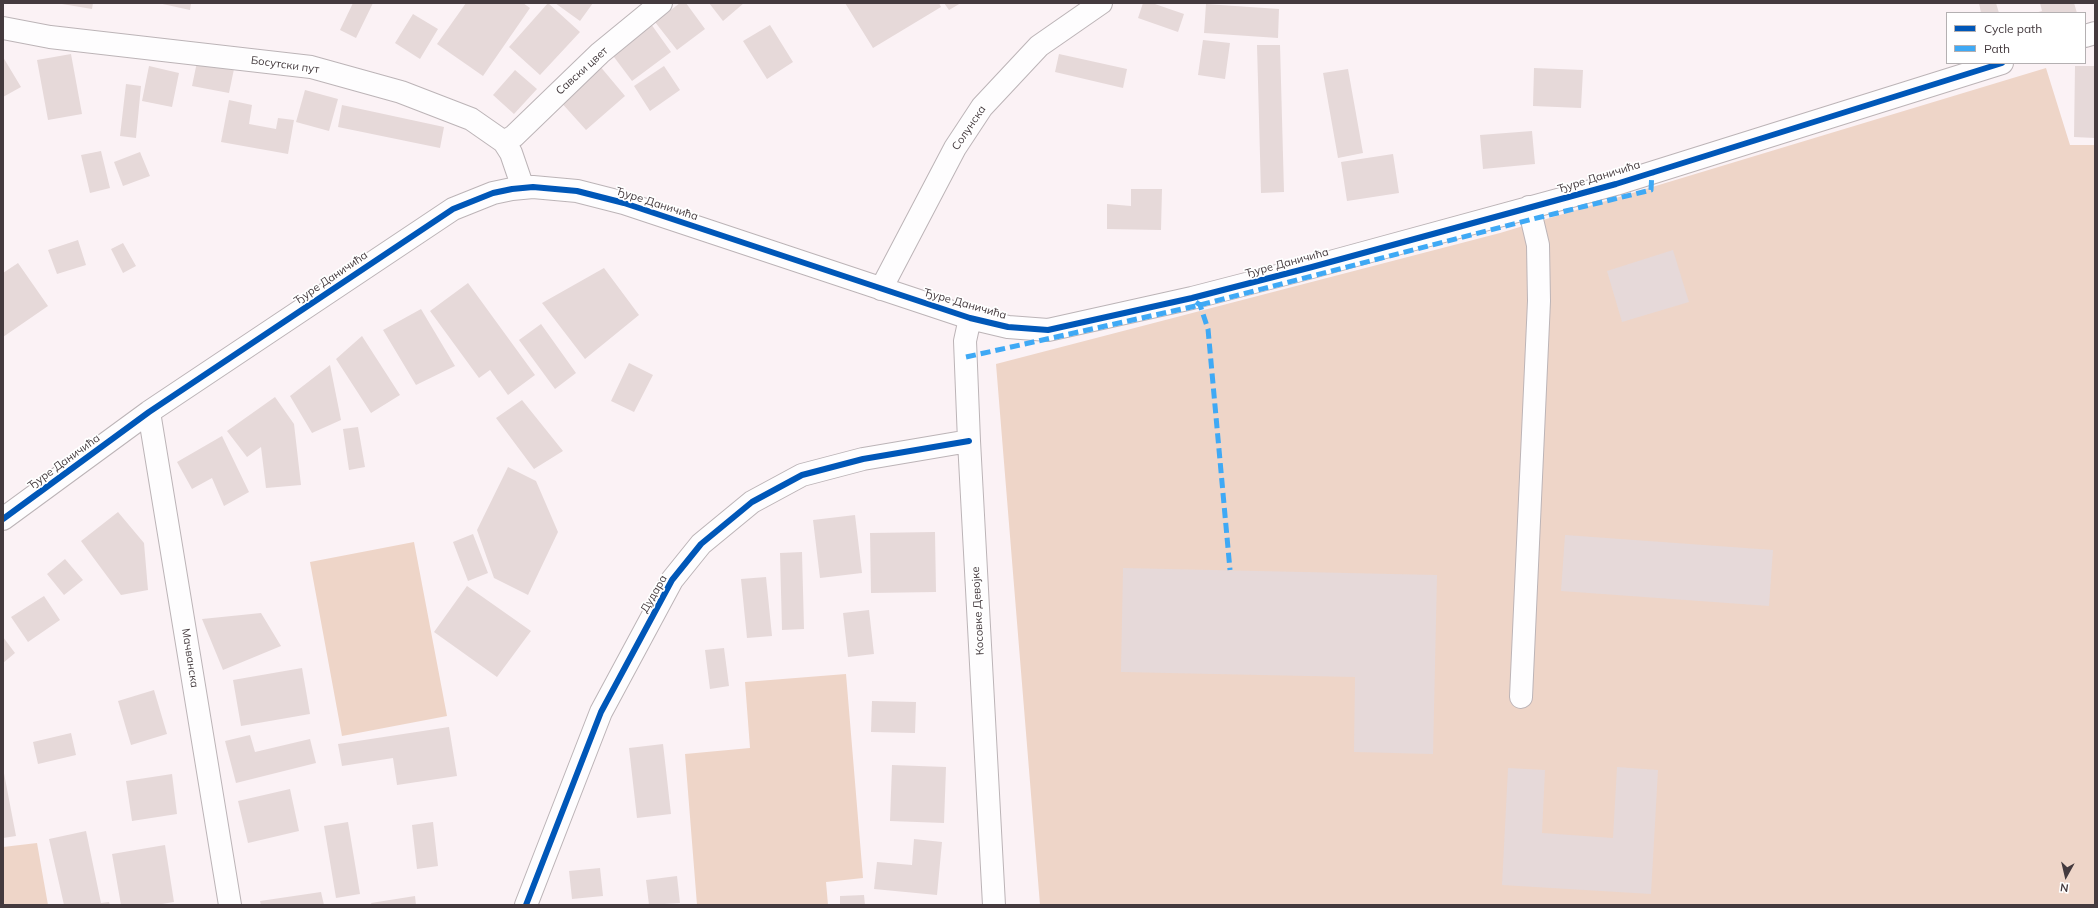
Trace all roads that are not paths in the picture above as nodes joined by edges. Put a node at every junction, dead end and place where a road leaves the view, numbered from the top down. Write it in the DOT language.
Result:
graph roads {
  1 [pos="661,3"];
  2 [pos="1101,3"];
  3 [pos="3,28"];
  4 [pos="1999,64"];
  5 [pos="504,142"];
  6 [pos="523,188"];
  7 [pos="1529,208"];
  8 [pos="881,289"];
  9 [pos="970,318"];
  10 [pos="149,412"];
  11 [pos="969,441"];
  12 [pos="3,519"];
  13 [pos="1521,697"];
  14 [pos="230,905"];
  15 [pos="526,905"];
  16 [pos="994,905"];
  1 -- 5 [label="street, Савски цвет"];
  2 -- 8 [label="street, Солунска"];
  3 -- 5 [label="street, Босутски пут"];
  4 -- 7 [label="street, Ђуре Даничића"];
  5 -- 6 [label="street, Босутски пут"];
  6 -- 8 [label="street, Ђуре Даничића"];
  6 -- 10 [label="street, Ђуре Даничића"];
  7 -- 9 [label="street, Ђуре Даничића"];
  7 -- 13 [label="street"];
  8 -- 9 [label="street, Ђуре Даничића"];
  9 -- 11 [label="street, Косовке Девојке"];
  10 -- 12 [label="street, Ђуре Даничића"];
  10 -- 14 [label="street, Мачванска"];
  11 -- 15 [label="street, Дудара"];
  11 -- 16 [label="street, Косовке Девојке"];
}
